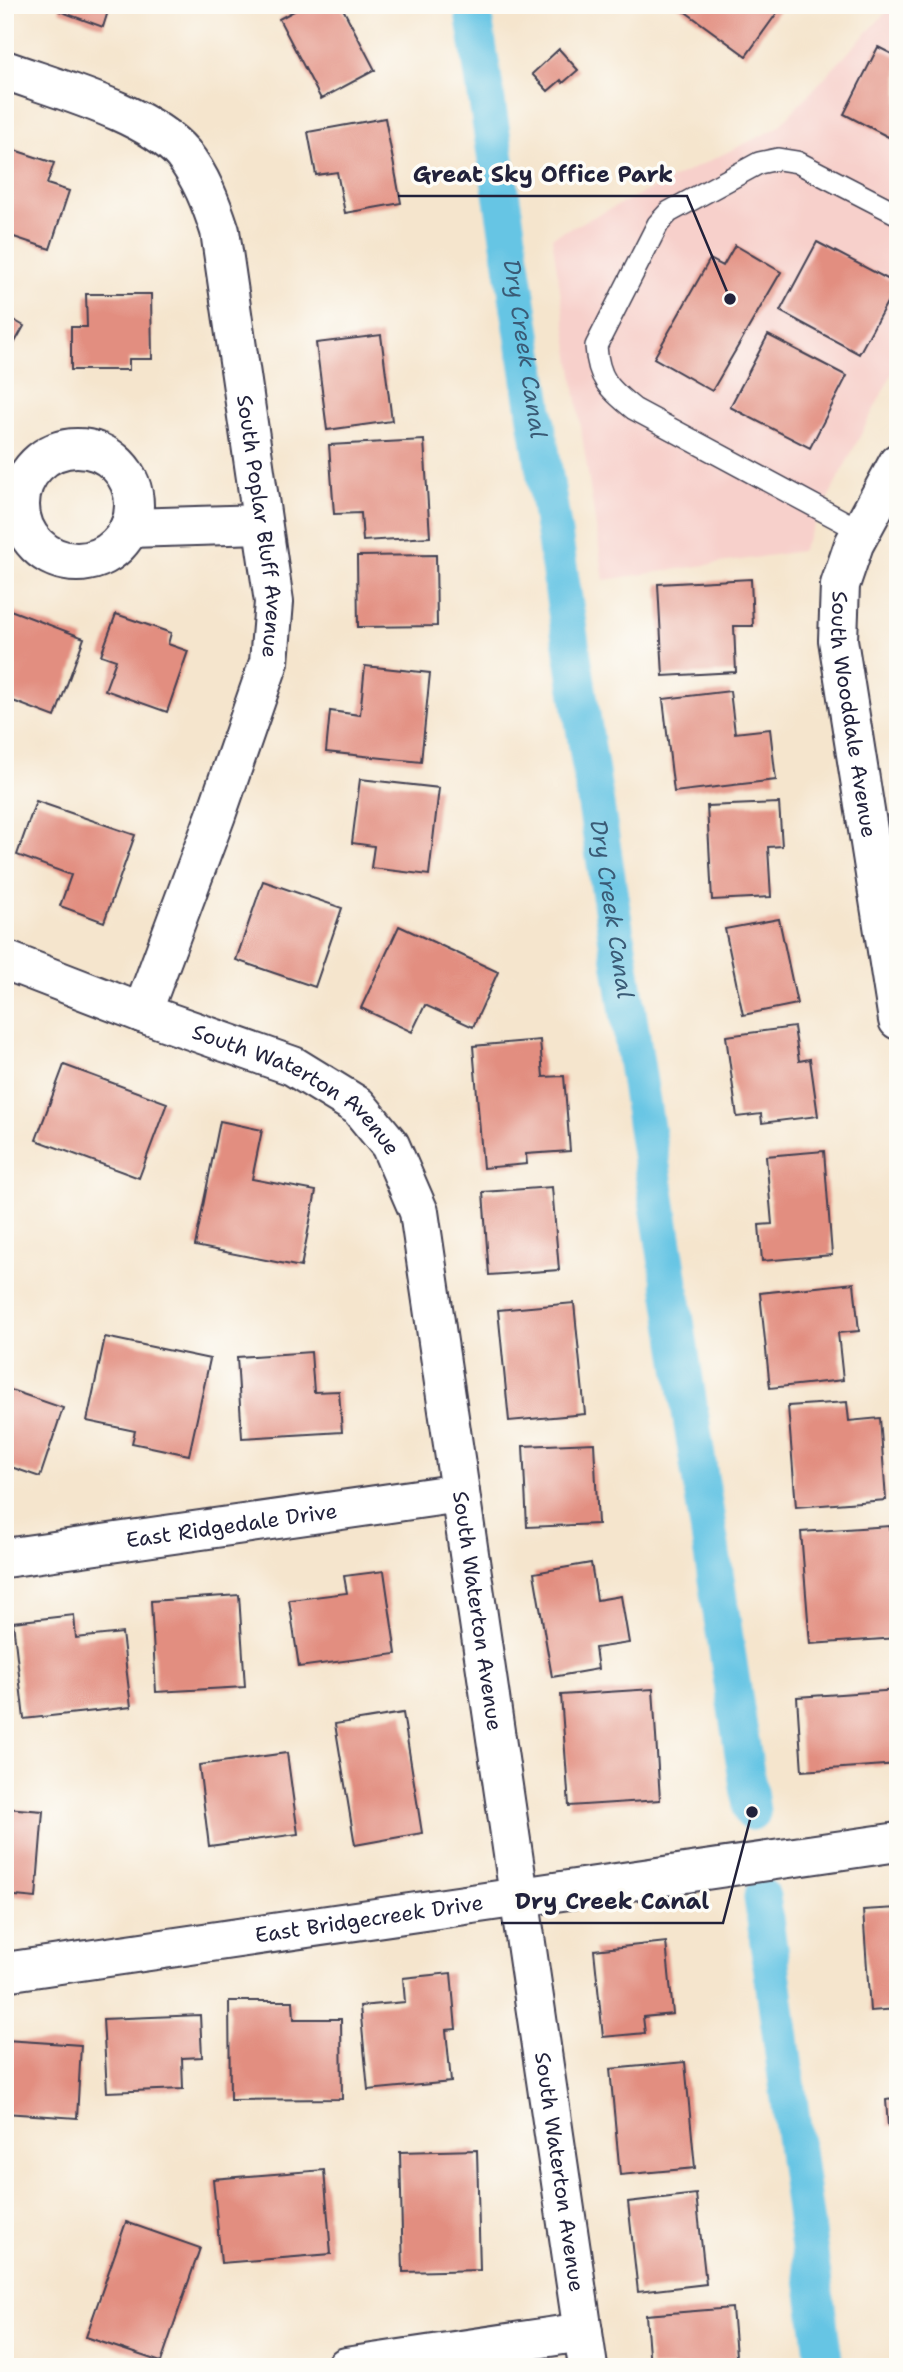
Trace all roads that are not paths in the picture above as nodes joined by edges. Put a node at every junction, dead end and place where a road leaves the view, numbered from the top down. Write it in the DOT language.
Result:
graph roads {
  1 [pos="5,70"];
  2 [pos="898,214"];
  3 [pos="898,463"];
  4 [pos="262,524"];
  5 [pos="129,528"];
  6 [pos="861,531"];
  7 [pos="5,960"];
  8 [pos="142,1013"];
  9 [pos="898,1020"];
  10 [pos="460,1493"];
  11 [pos="5,1558"];
  12 [pos="898,1842"];
  13 [pos="520,1897"];
  14 [pos="5,1972"];
  15 [pos="586,2349"];
  16 [pos="346,2367"];
  1 -- 4 [label="street, South Poplar Bluff Avenue"];
  2 -- 6 [label="lane"];
  3 -- 6 [label="street, South Wooddale Avenue"];
  4 -- 5 [label="street"];
  4 -- 8 [label="street, South Poplar Bluff Avenue"];
  6 -- 9 [label="street, South Wooddale Avenue"];
  7 -- 8 [label="street, South Waterton Avenue"];
  8 -- 10 [label="street, South Waterton Avenue"];
  10 -- 11 [label="street, East Ridgedale Drive"];
  10 -- 13 [label="street, South Waterton Avenue"];
  12 -- 13 [label="street, East Bridgecreek Drive"];
  13 -- 14 [label="street, East Bridgecreek Drive"];
  13 -- 15 [label="street, South Waterton Avenue"];
  15 -- 16 [label="street"];
}
